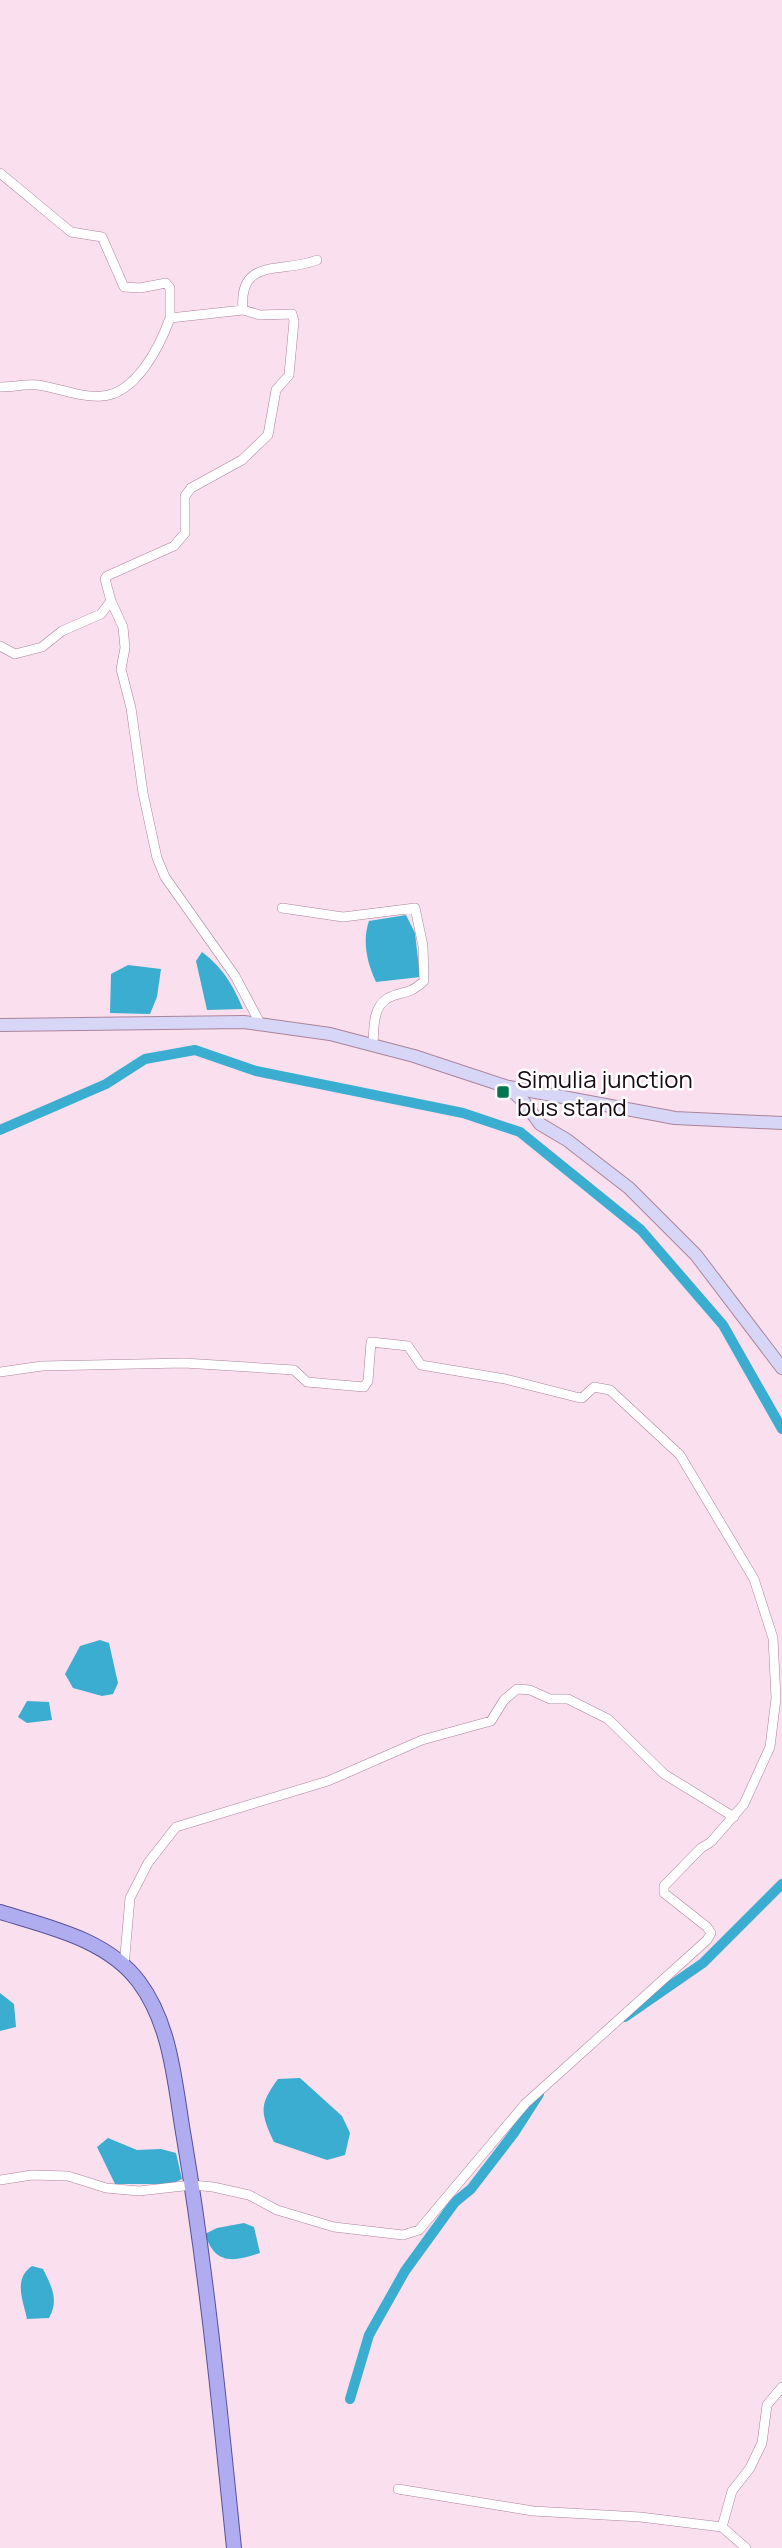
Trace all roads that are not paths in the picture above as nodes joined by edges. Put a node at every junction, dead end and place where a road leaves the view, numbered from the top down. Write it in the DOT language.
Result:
graph roads {
  1 [pos="0,173"];
  2 [pos="317,260"];
  3 [pos="243,310"];
  4 [pos="170,318"];
  5 [pos="0,387"];
  6 [pos="111,601"];
  7 [pos="0,646"];
  8 [pos="282,908"];
  9 [pos="260,1023"];
  10 [pos="0,1025"];
  11 [pos="373,1045"];
  12 [pos="508,1087"];
  13 [pos="782,1123"];
  14 [pos="782,1368"];
  15 [pos="0,1372"];
  16 [pos="734,1817"];
  17 [pos="0,1912"];
  18 [pos="124,1968"];
  19 [pos="0,2180"];
  20 [pos="192,2185"];
  21 [pos="782,2387"];
  22 [pos="398,2488"];
  23 [pos="722,2527"];
  24 [pos="234,2548"];
  25 [pos="746,2548"];
  1 -- 4 [label="street"];
  2 -- 3 [label="street"];
  3 -- 4 [label="street"];
  3 -- 6 [label="street"];
  4 -- 5 [label="street"];
  6 -- 7 [label="street"];
  6 -- 9 [label="street"];
  8 -- 11 [label="street"];
  9 -- 10 [label="street"];
  9 -- 11 [label="street"];
  11 -- 12 [label="street"];
  12 -- 13 [label="street"];
  12 -- 14 [label="street"];
  15 -- 16 [label="street"];
  16 -- 18 [label="street"];
  16 -- 20 [label="street"];
  17 -- 18 [label="main road"];
  18 -- 20 [label="main road"];
  19 -- 20 [label="street"];
  20 -- 24 [label="main road"];
  21 -- 23 [label="street"];
  22 -- 23 [label="street"];
  23 -- 25 [label="street"];
}
